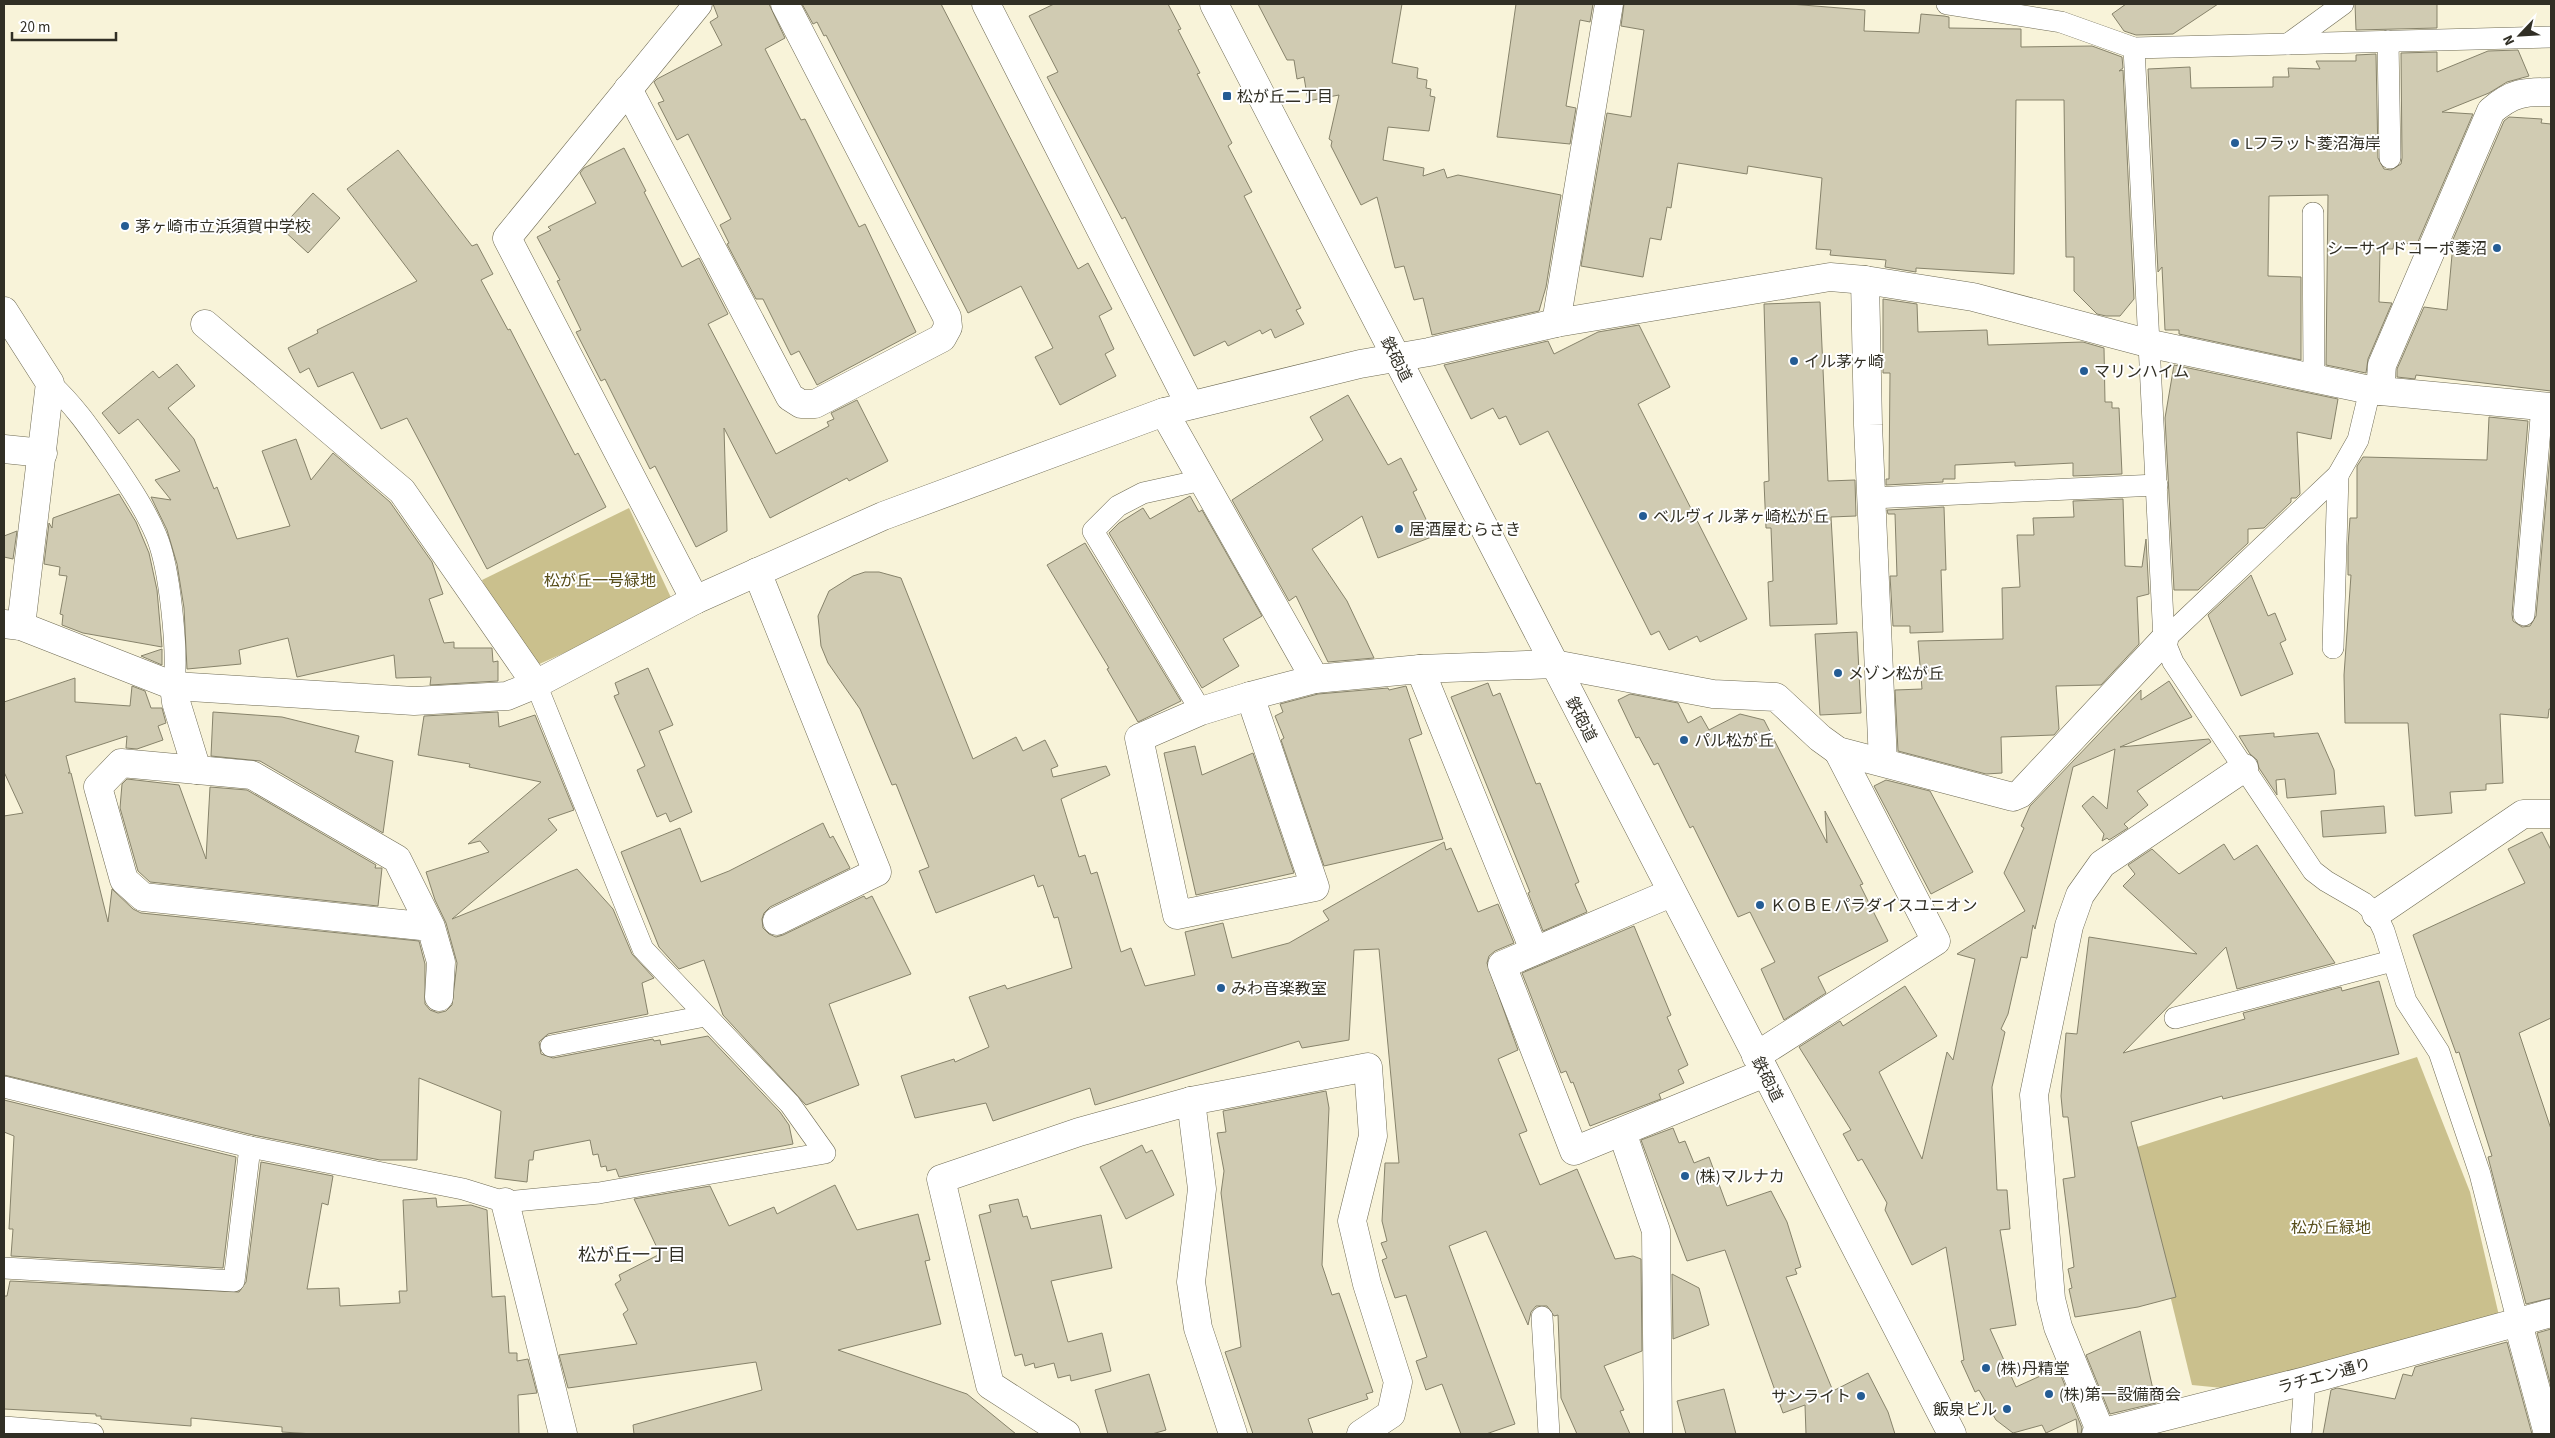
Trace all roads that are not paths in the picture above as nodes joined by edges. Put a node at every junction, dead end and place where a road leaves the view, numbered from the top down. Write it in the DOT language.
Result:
graph roads {
  1 [pos="698,4"];
  2 [pos="785,4"];
  3 [pos="986,4"];
  4 [pos="1214,4"];
  5 [pos="1609,4"];
  6 [pos="1947,4"];
  7 [pos="2044,4"];
  8 [pos="2343,4"];
  9 [pos="2062,22"];
  10 [pos="2551,37"];
  11 [pos="2388,41"];
  12 [pos="2288,44"];
  13 [pos="2134,48"];
  14 [pos="628,89"];
  15 [pos="2551,92"];
  16 [pos="2390,158"];
  17 [pos="2313,213"];
  18 [pos="1865,280"];
  19 [pos="4,311"];
  20 [pos="1556,323"];
  21 [pos="205,324"];
  22 [pos="2151,344"];
  23 [pos="1396,358"];
  24 [pos="2314,378"];
  25 [pos="50,383"];
  26 [pos="2375,391"];
  27 [pos="2547,407"];
  28 [pos="1177,409"];
  29 [pos="4,449"];
  30 [pos="43,453"];
  31 [pos="2338,475"];
  32 [pos="1202,480"];
  33 [pos="2158,485"];
  34 [pos="1872,498"];
  35 [pos="757,572"];
  36 [pos="695,600"];
  37 [pos="2524,615"];
  38 [pos="12,625"];
  39 [pos="2164,640"];
  40 [pos="2333,648"];
  41 [pos="1554,664"];
  42 [pos="1420,669"];
  43 [pos="1315,679"];
  44 [pos="536,684"];
  45 [pos="174,686"];
  46 [pos="1250,696"];
  47 [pos="1201,712"];
  48 [pos="1838,751"];
  49 [pos="1883,762"];
  50 [pos="2244,768"];
  51 [pos="197,770"];
  52 [pos="2551,814"];
  53 [pos="1671,893"];
  54 [pos="2376,914"];
  55 [pos="777,920"];
  56 [pos="431,927"];
  57 [pos="1534,950"];
  58 [pos="2392,961"];
  59 [pos="439,997"];
  60 [pos="705,1016"];
  61 [pos="2175,1018"];
  62 [pos="551,1046"];
  63 [pos="1760,1064"];
  64 [pos="4,1086"];
  65 [pos="1190,1101"];
  66 [pos="1622,1132"];
  67 [pos="250,1147"];
  68 [pos="505,1202"];
  69 [pos="4,1268"];
  70 [pos="2551,1313"];
  71 [pos="1542,1317"];
  72 [pos="2518,1323"];
  73 [pos="2305,1380"];
  74 [pos="4,1427"];
  75 [pos="93,1434"];
  76 [pos="564,1434"];
  77 [pos="1066,1434"];
  78 [pos="1233,1434"];
  79 [pos="1361,1434"];
  80 [pos="1549,1434"];
  81 [pos="1658,1434"];
  82 [pos="1952,1434"];
  83 [pos="2098,1434"];
  84 [pos="2301,1434"];
  85 [pos="2548,1434"];
  1 -- 14 [label="street"];
  2 -- 14 [label="street"];
  3 -- 28 [label="street"];
  4 -- 23 [label="street, 鉄砲道"];
  5 -- 20 [label="street"];
  6 -- 9 [label="lane"];
  7 -- 9 [label="lane"];
  8 -- 12 [label="lane"];
  9 -- 13 [label="lane"];
  10 -- 11 [label="lane"];
  11 -- 12 [label="lane"];
  11 -- 16 [label="lane"];
  12 -- 13 [label="lane"];
  13 -- 22 [label="lane"];
  14 -- 36 [label="street"];
  15 -- 26 [label="street"];
  17 -- 24 [label="lane"];
  18 -- 20 [label="street"];
  18 -- 22 [label="street"];
  18 -- 34 [label="street"];
  19 -- 25 [label="street"];
  20 -- 23 [label="street"];
  21 -- 44 [label="street"];
  22 -- 24 [label="street"];
  22 -- 33 [label="lane"];
  23 -- 28 [label="street"];
  23 -- 41 [label="street, 鉄砲道"];
  24 -- 26 [label="street"];
  25 -- 30 [label="street"];
  25 -- 45 [label="lane"];
  26 -- 27 [label="street"];
  26 -- 31 [label="lane"];
  27 -- 37 [label="lane"];
  28 -- 32 [label="street"];
  28 -- 35 [label="street"];
  29 -- 30 [label="street"];
  30 -- 38 [label="street"];
  31 -- 39 [label="lane"];
  31 -- 40 [label="lane"];
  32 -- 43 [label="street"];
  32 -- 47 [label="lane"];
  33 -- 34 [label="lane"];
  33 -- 39 [label="lane"];
  34 -- 49 [label="street"];
  35 -- 36 [label="street"];
  35 -- 55 [label="street"];
  36 -- 44 [label="street"];
  38 -- 45 [label="street"];
  39 -- 49 [label="street"];
  39 -- 50 [label="lane"];
  41 -- 42 [label="street"];
  41 -- 48 [label="street"];
  41 -- 53 [label="street, 鉄砲道"];
  42 -- 43 [label="street"];
  42 -- 57 [label="street"];
  43 -- 46 [label="street"];
  44 -- 45 [label="street"];
  44 -- 60 [label="lane"];
  45 -- 51 [label="street"];
  46 -- 47 [label="street"];
  46 -- 47 [label="street"];
  48 -- 49 [label="street"];
  48 -- 63 [label="street"];
  50 -- 54 [label="lane"];
  50 -- 83 [label="street"];
  51 -- 56 [label="street"];
  51 -- 56 [label="street"];
  52 -- 54 [label="street"];
  53 -- 57 [label="street"];
  53 -- 63 [label="street, 鉄砲道"];
  54 -- 58 [label="lane"];
  56 -- 59 [label="street"];
  57 -- 66 [label="street"];
  58 -- 61 [label="lane"];
  58 -- 72 [label="lane"];
  60 -- 62 [label="lane"];
  60 -- 68 [label="lane"];
  63 -- 66 [label="street"];
  63 -- 82 [label="street, 鉄砲道"];
  64 -- 67 [label="lane"];
  65 -- 77 [label="street"];
  65 -- 78 [label="street"];
  65 -- 79 [label="street"];
  66 -- 81 [label="street"];
  67 -- 68 [label="lane"];
  67 -- 69 [label="lane"];
  68 -- 76 [label="street"];
  70 -- 72 [label="street, ラチエン通り"];
  71 -- 80 [label="lane"];
  72 -- 73 [label="street, ラチエン通り"];
  72 -- 85 [label="street"];
  73 -- 83 [label="street, ラチエン通り"];
  73 -- 84 [label="lane"];
  74 -- 75 [label="lane"];
}
